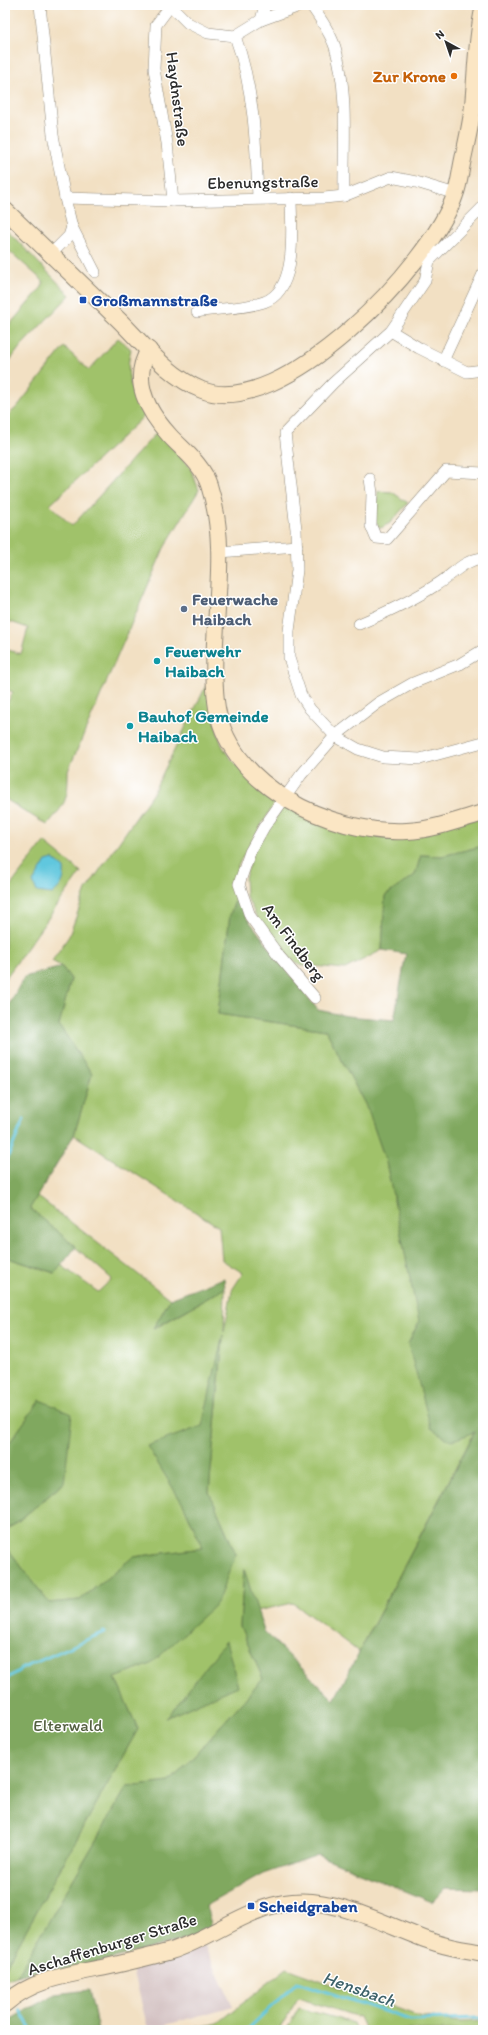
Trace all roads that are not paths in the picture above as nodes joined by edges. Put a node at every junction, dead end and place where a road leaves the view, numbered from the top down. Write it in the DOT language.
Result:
graph roads {
  1 [pos="40,5"];
  2 [pos="170,5"];
  3 [pos="265,5"];
  4 [pos="302,5"];
  5 [pos="311,5"];
  6 [pos="483,10"];
  7 [pos="262,20"];
  8 [pos="235,36"];
  9 [pos="456,194"];
  10 [pos="344,196"];
  11 [pos="65,198"];
  12 [pos="258,198"];
  13 [pos="291,198"];
  14 [pos="172,201"];
  15 [pos="483,207"];
  16 [pos="5,210"];
  17 [pos="72,227"];
  18 [pos="51,254"];
  19 [pos="424,258"];
  20 [pos="95,272"];
  21 [pos="483,274"];
  22 [pos="197,312"];
  23 [pos="391,330"];
  24 [pos="149,350"];
  25 [pos="443,361"];
  26 [pos="483,370"];
  27 [pos="483,473"];
  28 [pos="370,479"];
  29 [pos="297,546"];
  30 [pos="220,552"];
  31 [pos="483,558"];
  32 [pos="359,624"];
  33 [pos="483,650"];
  34 [pos="335,736"];
  35 [pos="483,742"];
  36 [pos="284,798"];
  37 [pos="483,813"];
  38 [pos="315,998"];
  39 [pos="483,1953"];
  40 [pos="5,2004"];
  1 -- 11 [label="street"];
  2 -- 8 [label="street"];
  2 -- 14 [label="street, Haydnstraße"];
  3 -- 7 [label="street"];
  4 -- 7 [label="street"];
  5 -- 10 [label="street"];
  6 -- 9 [label="street"];
  7 -- 8 [label="street"];
  8 -- 12 [label="street"];
  9 -- 10 [label="street, Ebenungstraße"];
  9 -- 19 [label="street"];
  10 -- 13 [label="street, Ebenungstraße"];
  11 -- 14 [label="street, Ebenungstraße"];
  11 -- 17 [label="street"];
  12 -- 13 [label="street, Ebenungstraße"];
  12 -- 14 [label="street, Ebenungstraße"];
  13 -- 22 [label="street"];
  15 -- 19 [label="street"];
  16 -- 18 [label="street"];
  17 -- 18 [label="street"];
  17 -- 20 [label="street"];
  18 -- 24 [label="street"];
  19 -- 23 [label="street"];
  19 -- 24 [label="street"];
  21 -- 25 [label="street"];
  23 -- 25 [label="street"];
  23 -- 29 [label="street"];
  24 -- 30 [label="street"];
  25 -- 26 [label="street"];
  27 -- 28 [label="street"];
  29 -- 30 [label="street"];
  29 -- 34 [label="street"];
  30 -- 36 [label="street"];
  31 -- 32 [label="street"];
  33 -- 34 [label="street, Am Findberg"];
  34 -- 35 [label="street"];
  34 -- 36 [label="street, Am Findberg"];
  36 -- 37 [label="street"];
  36 -- 38 [label="street, Am Findberg"];
  39 -- 40 [label="street, Aschaffenburger Straße"];
}
